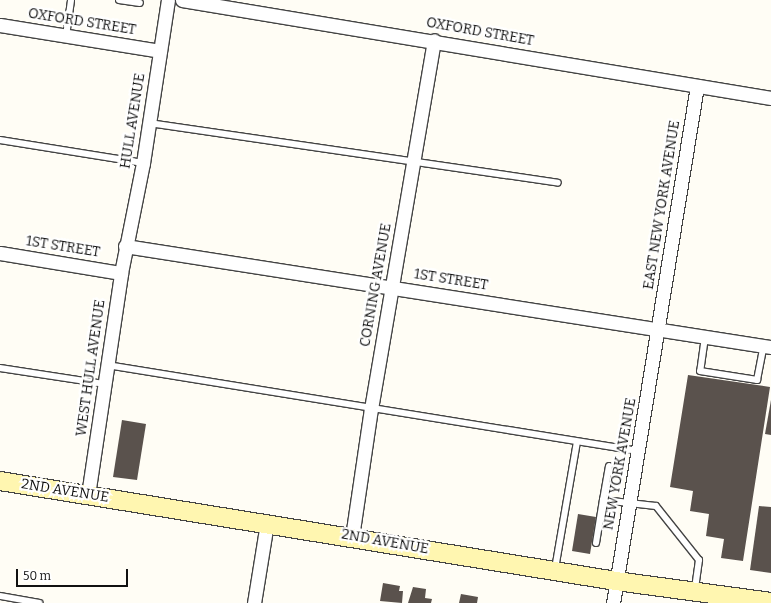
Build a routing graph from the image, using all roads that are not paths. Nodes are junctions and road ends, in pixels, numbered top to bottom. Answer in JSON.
{"nodes":[{"id":1,"x":71,"y":0,"type":"edge"},
{"id":2,"x":119,"y":0,"type":"edge"},
{"id":3,"x":168,"y":0,"type":"edge"},
{"id":4,"x":182,"y":0,"type":"edge"},
{"id":5,"x":140,"y":3,"type":"dead end"},
{"id":6,"x":0,"y":25,"type":"edge"},
{"id":7,"x":66,"y":36,"type":"junction"},
{"id":8,"x":434,"y":40,"type":"junction"},
{"id":9,"x":160,"y":51,"type":"junction"},
{"id":10,"x":697,"y":86,"type":"junction"},
{"id":11,"x":771,"y":98,"type":"edge"},
{"id":12,"x":149,"y":123,"type":"junction"},
{"id":13,"x":0,"y":140,"type":"edge"},
{"id":14,"x":143,"y":163,"type":"junction"},
{"id":15,"x":413,"y":164,"type":"junction"},
{"id":16,"x":558,"y":183,"type":"dead end"},
{"id":17,"x":125,"y":246,"type":"junction"},
{"id":18,"x":0,"y":253,"type":"edge"},
{"id":19,"x":121,"y":273,"type":"junction"},
{"id":20,"x":392,"y":287,"type":"junction"},
{"id":21,"x":659,"y":329,"type":"junction"},
{"id":22,"x":705,"y":337,"type":"junction"},
{"id":23,"x":767,"y":346,"type":"edge"},
{"id":24,"x":107,"y":365,"type":"junction"},
{"id":25,"x":0,"y":368,"type":"edge"},
{"id":26,"x":104,"y":384,"type":"junction"},
{"id":27,"x":371,"y":409,"type":"junction"},
{"id":28,"x":577,"y":442,"type":"junction"},
{"id":29,"x":639,"y":452,"type":"junction"},
{"id":30,"x":609,"y":466,"type":"dead end"},
{"id":31,"x":0,"y":481,"type":"edge"},
{"id":32,"x":88,"y":495,"type":"junction"},
{"id":33,"x":603,"y":500,"type":"junction"},
{"id":34,"x":630,"y":503,"type":"junction"},
{"id":35,"x":267,"y":523,"type":"junction"},
{"id":36,"x":352,"y":537,"type":"junction"},
{"id":37,"x":596,"y":543,"type":"dead end"},
{"id":38,"x":555,"y":569,"type":"junction"},
{"id":39,"x":616,"y":580,"type":"junction"},
{"id":40,"x":695,"y":592,"type":"junction"},
{"id":41,"x":0,"y":596,"type":"edge"},
{"id":42,"x":771,"y":602,"type":"edge"},
{"id":43,"x":39,"y":603,"type":"edge"},
{"id":44,"x":254,"y":603,"type":"edge"},
{"id":45,"x":612,"y":603,"type":"edge"}],
"edges":[{"from":1,"to":7,"type":"lane"},
{"from":2,"to":5,"type":"lane"},
{"from":3,"to":9,"type":"street","name":"HULL AVENUE"},
{"from":4,"to":8,"type":"street","name":"OXFORD STREET"},
{"from":6,"to":7,"type":"street","name":"OXFORD STREET"},
{"from":7,"to":9,"type":"street","name":"OXFORD STREET"},
{"from":8,"to":10,"type":"street","name":"OXFORD STREET"},
{"from":8,"to":15,"type":"street","name":"CORNING AVENUE"},
{"from":9,"to":12,"type":"street","name":"HULL AVENUE"},
{"from":10,"to":11,"type":"street","name":"OXFORD STREET"},
{"from":10,"to":21,"type":"street","name":"EAST NEW YORK AVENUE"},
{"from":12,"to":14,"type":"street","name":"HULL AVENUE"},
{"from":12,"to":15,"type":"lane"},
{"from":13,"to":14,"type":"lane"},
{"from":14,"to":17,"type":"street","name":"HULL AVENUE"},
{"from":15,"to":16,"type":"lane"},
{"from":15,"to":20,"type":"street","name":"CORNING AVENUE"},
{"from":17,"to":19,"type":"street","name":"WEST HULL AVENUE"},
{"from":17,"to":20,"type":"street","name":"1ST STREET"},
{"from":18,"to":19,"type":"street","name":"1ST STREET"},
{"from":19,"to":24,"type":"street","name":"WEST HULL AVENUE"},
{"from":20,"to":21,"type":"street","name":"1ST STREET"},
{"from":20,"to":27,"type":"street","name":"CORNING AVENUE"},
{"from":21,"to":22,"type":"street","name":"1ST STREET"},
{"from":21,"to":29,"type":"street","name":"NEW YORK AVENUE"},
{"from":22,"to":23,"type":"street","name":"1ST STREET"},
{"from":22,"to":23,"type":"lane"},
{"from":24,"to":26,"type":"street","name":"WEST HULL AVENUE"},
{"from":24,"to":27,"type":"lane"},
{"from":25,"to":26,"type":"lane"},
{"from":26,"to":32,"type":"street","name":"WEST HULL AVENUE"},
{"from":27,"to":28,"type":"lane"},
{"from":27,"to":36,"type":"street","name":"CORNING AVENUE"},
{"from":28,"to":29,"type":"lane"},
{"from":28,"to":38,"type":"lane"},
{"from":29,"to":34,"type":"street","name":"NEW YORK AVENUE"},
{"from":30,"to":33,"type":"lane"},
{"from":31,"to":32,"type":"main road","name":"2ND AVENUE"},
{"from":32,"to":35,"type":"main road","name":"2ND AVENUE"},
{"from":33,"to":34,"type":"lane"},
{"from":33,"to":37,"type":"lane"},
{"from":34,"to":39,"type":"street","name":"NEW YORK AVENUE"},
{"from":34,"to":40,"type":"lane"},
{"from":35,"to":36,"type":"main road","name":"2ND AVENUE"},
{"from":35,"to":44,"type":"street"},
{"from":36,"to":38,"type":"main road","name":"2ND AVENUE"},
{"from":38,"to":39,"type":"main road","name":"2ND AVENUE"},
{"from":39,"to":40,"type":"main road","name":"2ND AVENUE"},
{"from":39,"to":45,"type":"street","name":"NEW YORK AVENUE"},
{"from":40,"to":42,"type":"main road","name":"2ND AVENUE"},
{"from":41,"to":43,"type":"lane"}]}
